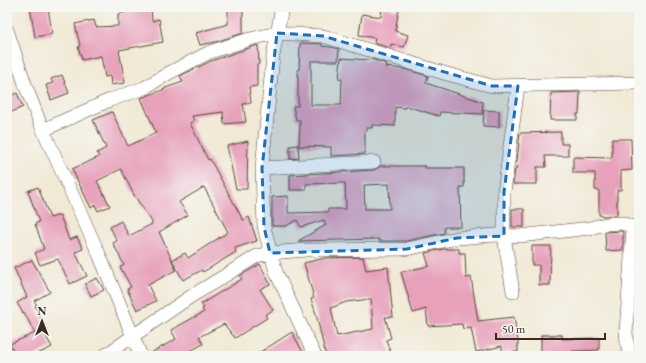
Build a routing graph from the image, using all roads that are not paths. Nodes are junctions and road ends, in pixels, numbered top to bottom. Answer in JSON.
{"nodes":[{"id":1,"x":282,"y":7,"type":"edge"},
{"id":2,"x":7,"y":30,"type":"edge"},
{"id":3,"x":277,"y":33,"type":"junction"},
{"id":4,"x":639,"y":83,"type":"edge"},
{"id":5,"x":518,"y":86,"type":"junction"},
{"id":6,"x":43,"y":130,"type":"junction"},
{"id":7,"x":374,"y":162,"type":"dead end"},
{"id":8,"x":262,"y":168,"type":"junction"},
{"id":9,"x":504,"y":236,"type":"junction"},
{"id":10,"x":270,"y":253,"type":"junction"},
{"id":11,"x":513,"y":292,"type":"dead end"},
{"id":12,"x":133,"y":337,"type":"junction"},
{"id":13,"x":104,"y":356,"type":"edge"},
{"id":14,"x":141,"y":356,"type":"edge"},
{"id":15,"x":315,"y":356,"type":"edge"},
{"id":16,"x":629,"y":356,"type":"edge"}],
"edges":[{"from":1,"to":3,"type":"street"},
{"from":2,"to":6,"type":"street"},
{"from":3,"to":5,"type":"street"},
{"from":3,"to":6,"type":"street"},
{"from":3,"to":8,"type":"street"},
{"from":4,"to":5,"type":"street"},
{"from":5,"to":9,"type":"street"},
{"from":6,"to":12,"type":"street"},
{"from":7,"to":8,"type":"street"},
{"from":8,"to":10,"type":"street"},
{"from":9,"to":10,"type":"street"},
{"from":9,"to":11,"type":"street"},
{"from":9,"to":16,"type":"street"},
{"from":10,"to":12,"type":"street"},
{"from":10,"to":15,"type":"street"},
{"from":12,"to":13,"type":"street"},
{"from":12,"to":14,"type":"street"}]}
